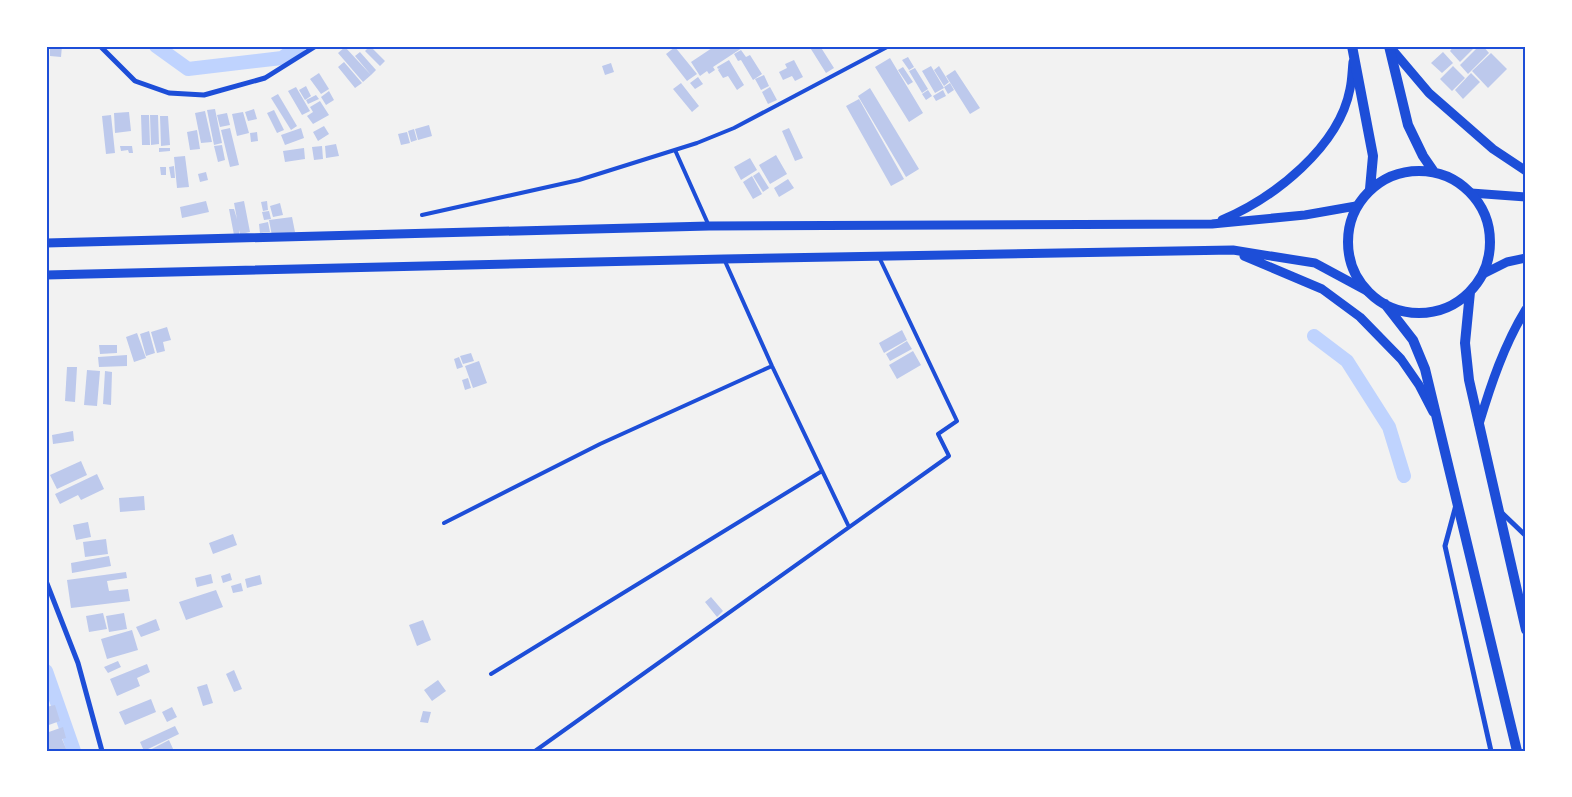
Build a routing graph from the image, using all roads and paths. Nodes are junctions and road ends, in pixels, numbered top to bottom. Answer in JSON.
{"nodes":[{"id":1,"x":100,"y":46,"type":"edge"},
{"id":2,"x":316,"y":46,"type":"edge"},
{"id":3,"x":889,"y":46,"type":"edge"},
{"id":4,"x":1389,"y":46,"type":"edge"},
{"id":5,"x":1353,"y":50,"type":"edge"},
{"id":6,"x":675,"y":150,"type":"junction"},
{"id":7,"x":1526,"y":171,"type":"edge"},
{"id":8,"x":1434,"y":172,"type":"junction"},
{"id":9,"x":1370,"y":189,"type":"junction"},
{"id":10,"x":1471,"y":193,"type":"junction"},
{"id":11,"x":1526,"y":197,"type":"edge"},
{"id":12,"x":1356,"y":206,"type":"junction"},
{"id":13,"x":422,"y":215,"type":"dead end"},
{"id":14,"x":1212,"y":224,"type":"junction"},
{"id":15,"x":709,"y":226,"type":"junction"},
{"id":16,"x":46,"y":242,"type":"edge"},
{"id":17,"x":1233,"y":250,"type":"junction"},
{"id":18,"x":879,"y":258,"type":"junction"},
{"id":19,"x":1526,"y":258,"type":"edge"},
{"id":20,"x":724,"y":259,"type":"junction"},
{"id":21,"x":1483,"y":274,"type":"junction"},
{"id":22,"x":46,"y":275,"type":"edge"},
{"id":23,"x":1367,"y":290,"type":"junction"},
{"id":24,"x":1470,"y":292,"type":"junction"},
{"id":25,"x":1385,"y":304,"type":"junction"},
{"id":26,"x":1526,"y":309,"type":"edge"},
{"id":27,"x":772,"y":366,"type":"junction"},
{"id":28,"x":1438,"y":422,"type":"junction"},
{"id":29,"x":1479,"y":424,"type":"junction"},
{"id":30,"x":822,"y":472,"type":"junction"},
{"id":31,"x":1457,"y":502,"type":"junction"},
{"id":32,"x":1499,"y":509,"type":"junction"},
{"id":33,"x":444,"y":524,"type":"dead end"},
{"id":34,"x":849,"y":527,"type":"junction"},
{"id":35,"x":1526,"y":536,"type":"edge"},
{"id":36,"x":46,"y":581,"type":"edge"},
{"id":37,"x":1526,"y":630,"type":"edge"},
{"id":38,"x":491,"y":674,"type":"dead end"},
{"id":39,"x":102,"y":751,"type":"edge"},
{"id":40,"x":534,"y":751,"type":"edge"},
{"id":41,"x":1490,"y":751,"type":"edge"},
{"id":42,"x":1517,"y":751,"type":"edge"}],
"edges":[{"from":1,"to":2,"type":"street"},
{"from":3,"to":6,"type":"lane"},
{"from":4,"to":7,"type":"street"},
{"from":4,"to":8,"type":"main road"},
{"from":5,"to":9,"type":"main road"},
{"from":5,"to":14,"type":"street"},
{"from":6,"to":13,"type":"lane"},
{"from":6,"to":15,"type":"lane"},
{"from":8,"to":9,"type":"main road"},
{"from":8,"to":10,"type":"main road"},
{"from":9,"to":12,"type":"main road"},
{"from":10,"to":11,"type":"street"},
{"from":10,"to":21,"type":"main road"},
{"from":12,"to":14,"type":"street"},
{"from":12,"to":23,"type":"main road"},
{"from":14,"to":15,"type":"street"},
{"from":15,"to":16,"type":"street"},
{"from":17,"to":18,"type":"street"},
{"from":17,"to":23,"type":"street"},
{"from":17,"to":28,"type":"street"},
{"from":18,"to":20,"type":"street"},
{"from":18,"to":34,"type":"lane"},
{"from":19,"to":21,"type":"street"},
{"from":20,"to":22,"type":"street"},
{"from":20,"to":27,"type":"lane"},
{"from":21,"to":24,"type":"main road"},
{"from":23,"to":25,"type":"main road"},
{"from":24,"to":25,"type":"main road"},
{"from":24,"to":29,"type":"main road"},
{"from":25,"to":28,"type":"main road"},
{"from":26,"to":29,"type":"street"},
{"from":27,"to":30,"type":"lane"},
{"from":27,"to":33,"type":"lane"},
{"from":28,"to":31,"type":"main road"},
{"from":29,"to":32,"type":"main road"},
{"from":30,"to":34,"type":"lane"},
{"from":30,"to":38,"type":"lane"},
{"from":31,"to":41,"type":"street"},
{"from":31,"to":42,"type":"main road"},
{"from":32,"to":35,"type":"street"},
{"from":32,"to":37,"type":"main road"},
{"from":34,"to":40,"type":"lane"},
{"from":36,"to":39,"type":"street"}]}
